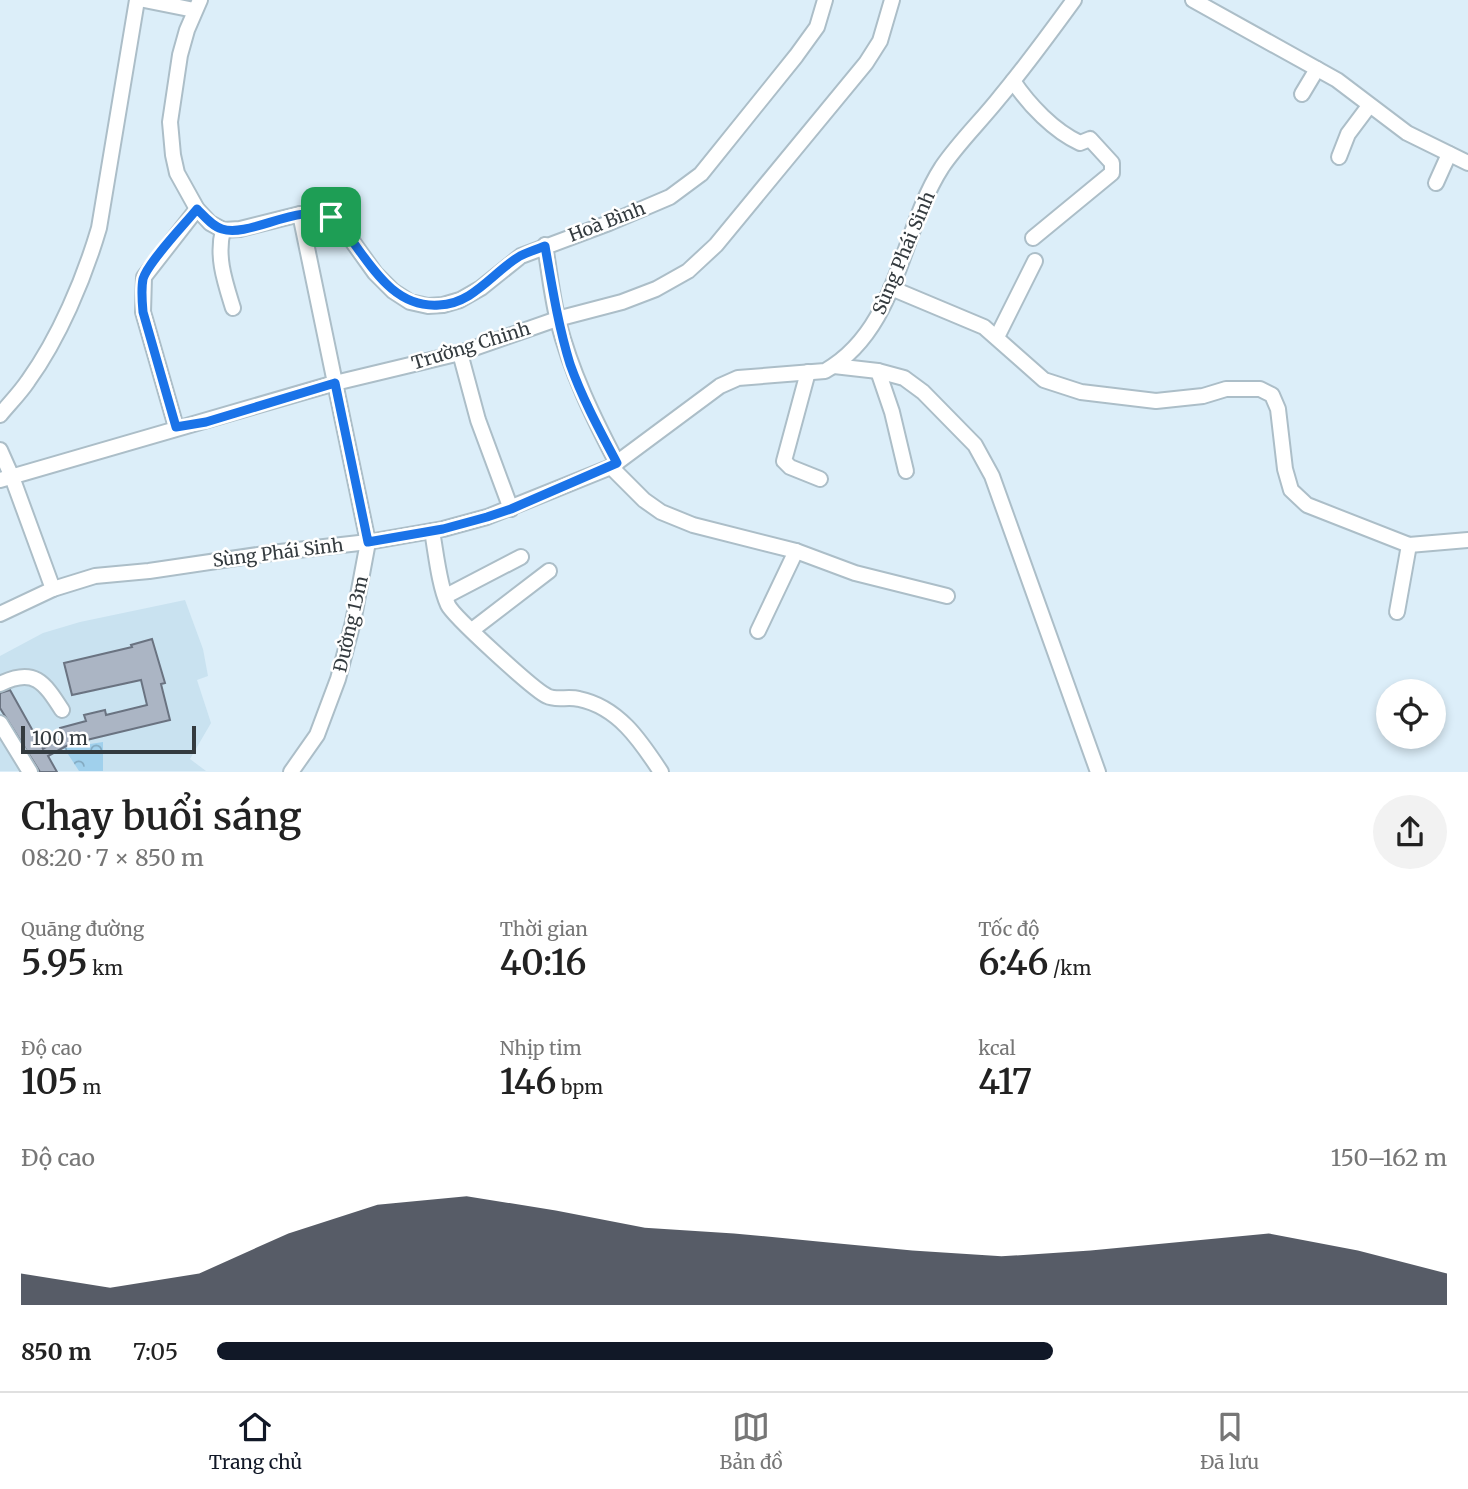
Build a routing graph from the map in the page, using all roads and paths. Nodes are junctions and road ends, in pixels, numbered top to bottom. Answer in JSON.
{"nodes":[{"id":1,"x":137,"y":0,"type":"edge"},
{"id":2,"x":144,"y":0,"type":"edge"},
{"id":3,"x":825,"y":0,"type":"edge"},
{"id":4,"x":892,"y":0,"type":"edge"},
{"id":5,"x":1074,"y":0,"type":"edge"},
{"id":6,"x":1193,"y":0,"type":"edge"},
{"id":7,"x":197,"y":5,"type":"edge"},
{"id":8,"x":1317,"y":69,"type":"junction"},
{"id":9,"x":1013,"y":81,"type":"junction"},
{"id":10,"x":1301,"y":94,"type":"dead end"},
{"id":11,"x":1369,"y":106,"type":"junction"},
{"id":12,"x":1448,"y":154,"type":"junction"},
{"id":13,"x":1339,"y":157,"type":"dead end"},
{"id":14,"x":1468,"y":163,"type":"edge"},
{"id":15,"x":1436,"y":183,"type":"dead end"},
{"id":16,"x":197,"y":209,"type":"junction"},
{"id":17,"x":300,"y":215,"type":"junction"},
{"id":18,"x":223,"y":230,"type":"junction"},
{"id":19,"x":1033,"y":238,"type":"dead end"},
{"id":20,"x":545,"y":246,"type":"junction"},
{"id":21,"x":1035,"y":261,"type":"dead end"},
{"id":22,"x":891,"y":288,"type":"junction"},
{"id":23,"x":233,"y":308,"type":"dead end"},
{"id":24,"x":557,"y":319,"type":"junction"},
{"id":25,"x":997,"y":337,"type":"junction"},
{"id":26,"x":460,"y":353,"type":"junction"},
{"id":27,"x":834,"y":366,"type":"junction"},
{"id":28,"x":878,"y":371,"type":"junction"},
{"id":29,"x":808,"y":372,"type":"junction"},
{"id":30,"x":335,"y":383,"type":"junction"},
{"id":31,"x":0,"y":415,"type":"edge"},
{"id":32,"x":176,"y":427,"type":"junction"},
{"id":33,"x":0,"y":450,"type":"edge"},
{"id":34,"x":614,"y":465,"type":"junction"},
{"id":35,"x":906,"y":471,"type":"dead end"},
{"id":36,"x":6,"y":478,"type":"edge"},
{"id":37,"x":820,"y":479,"type":"dead end"},
{"id":38,"x":511,"y":509,"type":"junction"},
{"id":39,"x":432,"y":531,"type":"junction"},
{"id":40,"x":1468,"y":540,"type":"edge"},
{"id":41,"x":368,"y":542,"type":"junction"},
{"id":42,"x":1409,"y":545,"type":"junction"},
{"id":43,"x":796,"y":551,"type":"junction"},
{"id":44,"x":521,"y":557,"type":"dead end"},
{"id":45,"x":549,"y":571,"type":"dead end"},
{"id":46,"x":52,"y":589,"type":"junction"},
{"id":47,"x":446,"y":596,"type":"junction"},
{"id":48,"x":947,"y":597,"type":"dead end"},
{"id":49,"x":1397,"y":612,"type":"dead end"},
{"id":50,"x":0,"y":614,"type":"edge"},
{"id":51,"x":472,"y":630,"type":"junction"},
{"id":52,"x":758,"y":631,"type":"dead end"},
{"id":53,"x":0,"y":684,"type":"edge"},
{"id":54,"x":62,"y":710,"type":"dead end"},
{"id":55,"x":0,"y":723,"type":"edge"},
{"id":56,"x":30,"y":772,"type":"edge"},
{"id":57,"x":291,"y":772,"type":"edge"},
{"id":58,"x":661,"y":772,"type":"edge"},
{"id":59,"x":1098,"y":772,"type":"edge"}],
"edges":[{"from":1,"to":31,"type":"street"},
{"from":2,"to":7,"type":"street"},
{"from":3,"to":20,"type":"street","name":"Hoà Bình"},
{"from":4,"to":24,"type":"street","name":"Trường Chinh"},
{"from":5,"to":9,"type":"street","name":"Sùng Phái Sinh"},
{"from":6,"to":8,"type":"street"},
{"from":7,"to":16,"type":"street"},
{"from":8,"to":10,"type":"street"},
{"from":8,"to":11,"type":"street"},
{"from":9,"to":19,"type":"street"},
{"from":9,"to":22,"type":"street","name":"Sùng Phái Sinh"},
{"from":11,"to":12,"type":"street"},
{"from":11,"to":13,"type":"street"},
{"from":12,"to":14,"type":"street"},
{"from":12,"to":15,"type":"street"},
{"from":16,"to":18,"type":"street"},
{"from":16,"to":32,"type":"street"},
{"from":17,"to":18,"type":"street","name":"Hoà Bình"},
{"from":17,"to":20,"type":"street","name":"Hoà Bình"},
{"from":17,"to":30,"type":"street","name":"Đường 13m"},
{"from":18,"to":23,"type":"street"},
{"from":20,"to":24,"type":"street"},
{"from":21,"to":25,"type":"street"},
{"from":22,"to":25,"type":"street"},
{"from":22,"to":27,"type":"street","name":"Sùng Phái Sinh"},
{"from":24,"to":26,"type":"street","name":"Trường Chinh"},
{"from":24,"to":34,"type":"street"},
{"from":25,"to":42,"type":"street"},
{"from":26,"to":30,"type":"street","name":"Trường Chinh"},
{"from":26,"to":38,"type":"street"},
{"from":27,"to":28,"type":"street"},
{"from":27,"to":29,"type":"street","name":"Sùng Phái Sinh"},
{"from":28,"to":35,"type":"street"},
{"from":28,"to":59,"type":"street"},
{"from":29,"to":34,"type":"street","name":"Sùng Phái Sinh"},
{"from":29,"to":37,"type":"street"},
{"from":30,"to":32,"type":"street","name":"Trường Chinh"},
{"from":30,"to":41,"type":"street","name":"Đường 13m"},
{"from":32,"to":36,"type":"street","name":"Trường Chinh"},
{"from":33,"to":36,"type":"street"},
{"from":34,"to":38,"type":"street","name":"Sùng Phái Sinh"},
{"from":34,"to":43,"type":"street"},
{"from":36,"to":46,"type":"street"},
{"from":38,"to":39,"type":"street","name":"Sùng Phái Sinh"},
{"from":39,"to":41,"type":"street","name":"Sùng Phái Sinh"},
{"from":39,"to":47,"type":"street"},
{"from":40,"to":42,"type":"street"},
{"from":41,"to":46,"type":"street","name":"Sùng Phái Sinh"},
{"from":41,"to":57,"type":"street","name":"Đường 13m"},
{"from":42,"to":49,"type":"street"},
{"from":43,"to":48,"type":"street"},
{"from":43,"to":52,"type":"street"},
{"from":44,"to":47,"type":"street"},
{"from":45,"to":51,"type":"street"},
{"from":46,"to":50,"type":"street","name":"Sùng Phái Sinh"},
{"from":47,"to":51,"type":"street"},
{"from":51,"to":58,"type":"street"},
{"from":53,"to":54,"type":"street"},
{"from":55,"to":56,"type":"street"}]}
